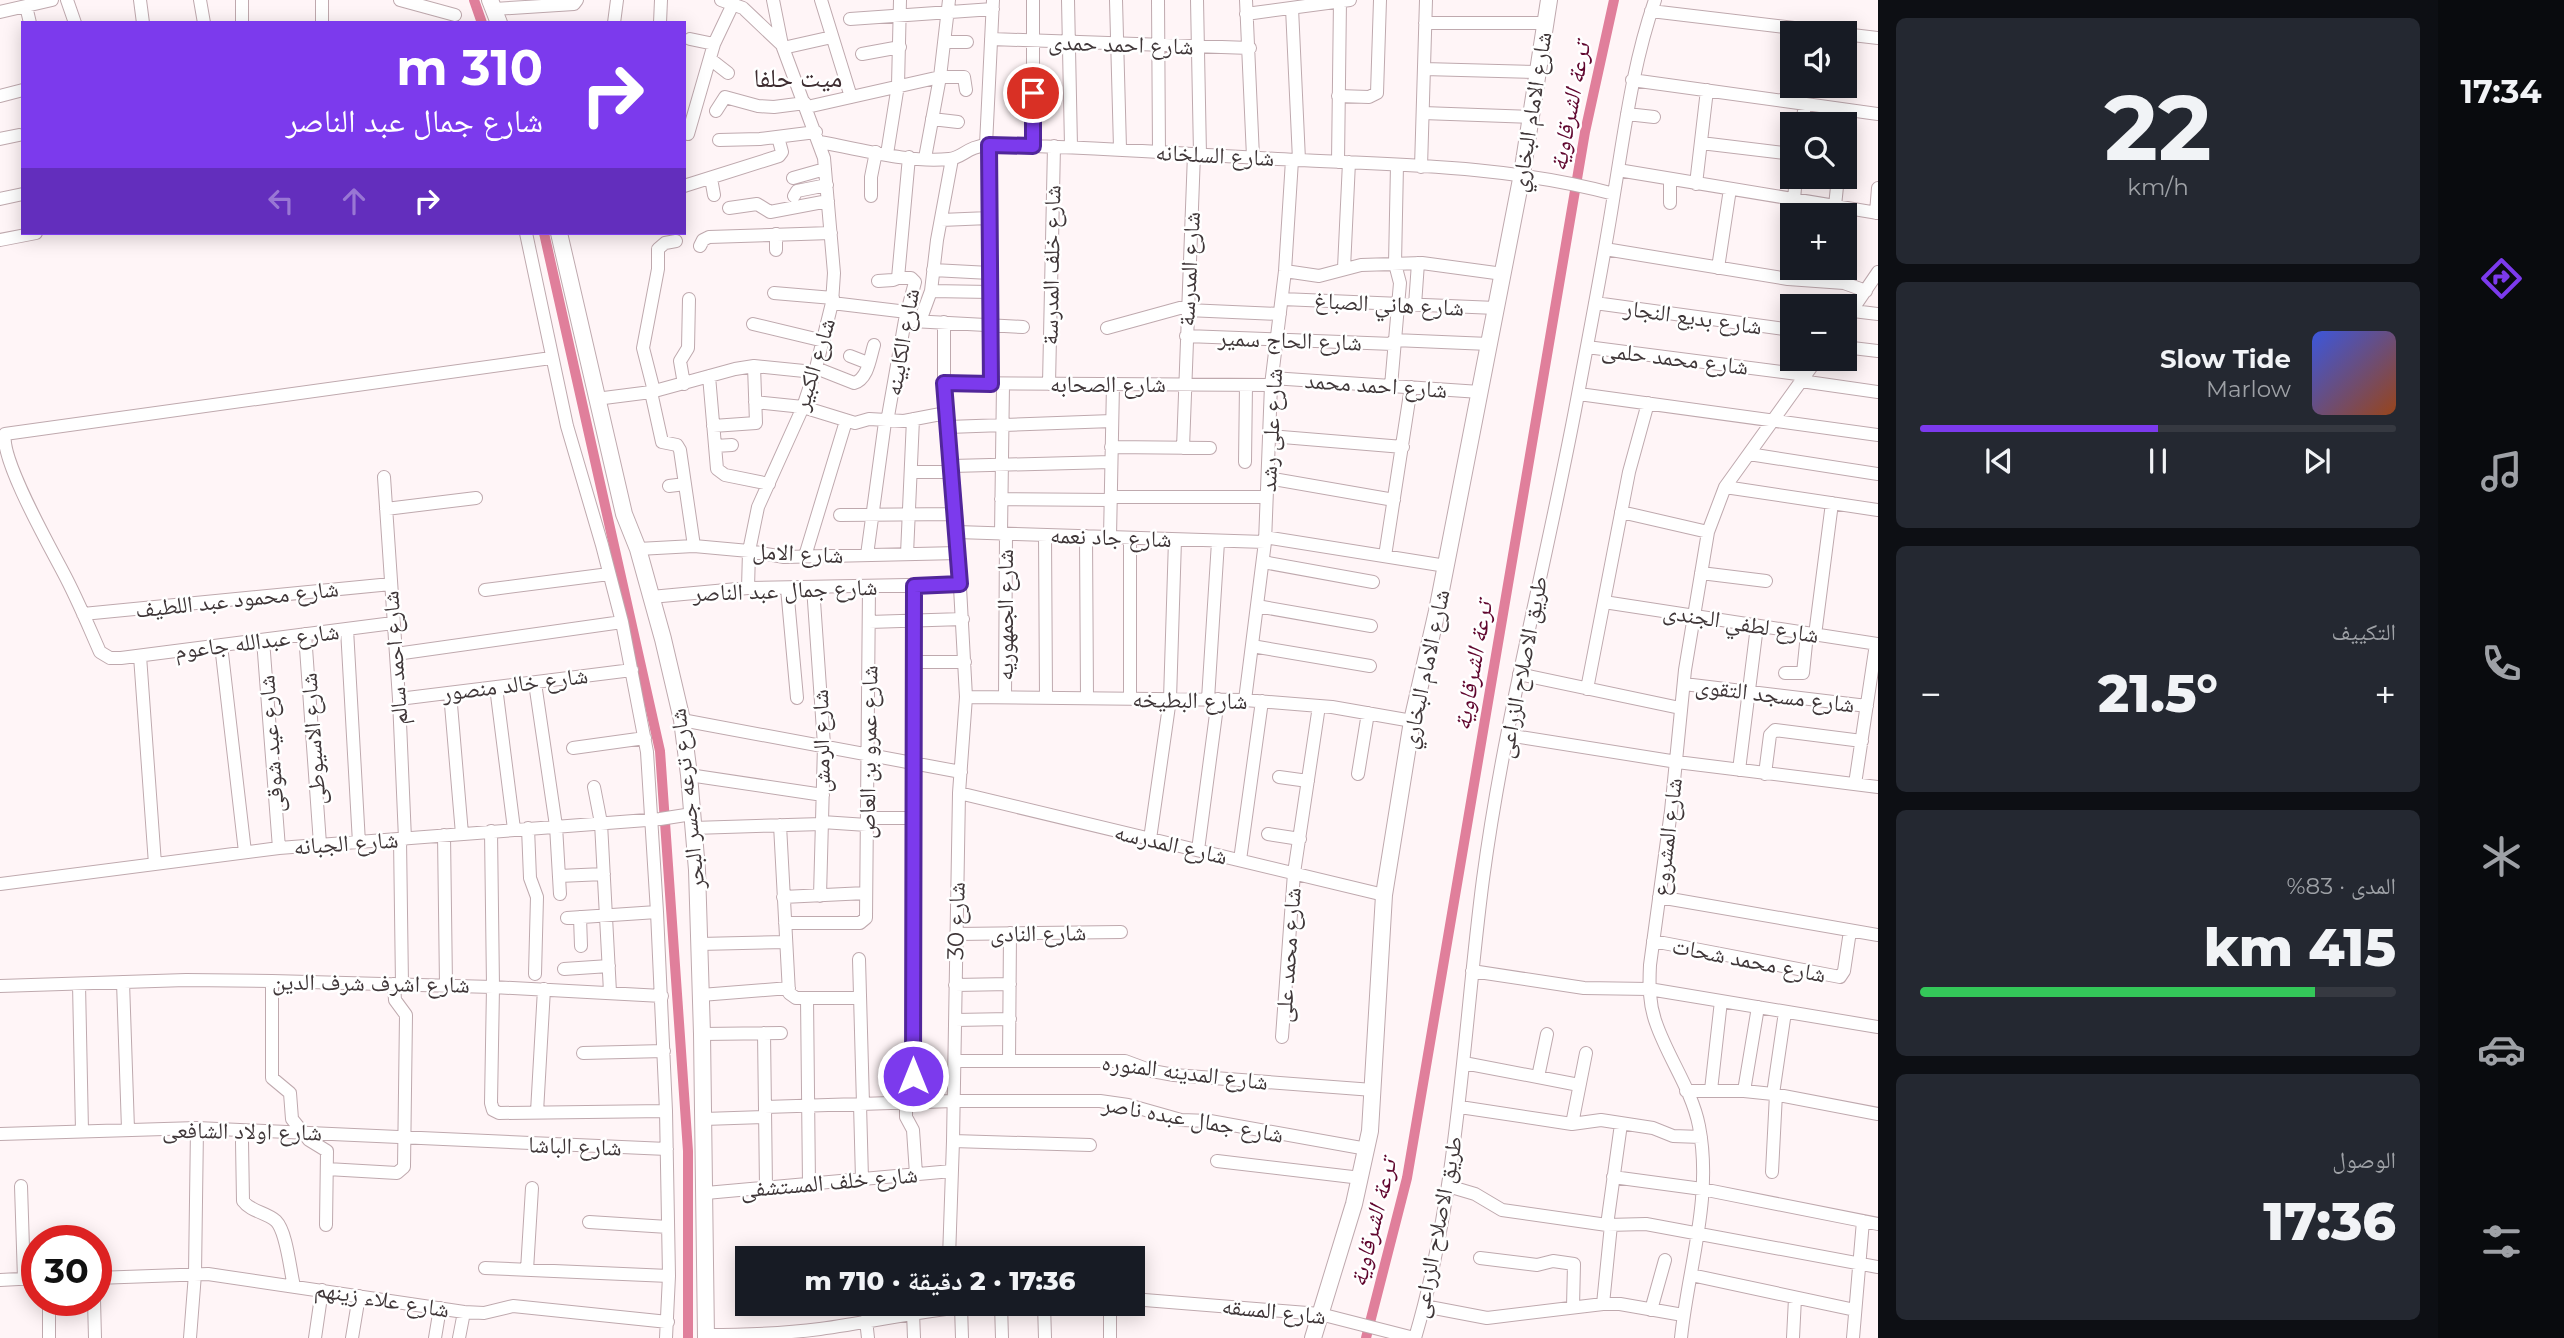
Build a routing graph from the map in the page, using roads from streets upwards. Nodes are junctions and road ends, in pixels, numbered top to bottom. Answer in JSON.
{"nodes":[{"id":1,"x":67,"y":0,"type":"edge"},
{"id":2,"x":140,"y":0,"type":"edge"},
{"id":3,"x":200,"y":0,"type":"edge"},
{"id":4,"x":243,"y":0,"type":"edge"},
{"id":5,"x":322,"y":0,"type":"edge"},
{"id":6,"x":400,"y":0,"type":"edge"},
{"id":7,"x":450,"y":0,"type":"edge"},
{"id":8,"x":577,"y":0,"type":"edge"},
{"id":9,"x":617,"y":0,"type":"edge"},
{"id":10,"x":661,"y":0,"type":"edge"},
{"id":11,"x":773,"y":0,"type":"edge"},
{"id":12,"x":821,"y":0,"type":"edge"},
{"id":13,"x":900,"y":0,"type":"edge"},
{"id":14,"x":1033,"y":0,"type":"edge"},
{"id":15,"x":1068,"y":0,"type":"edge"},
{"id":16,"x":1116,"y":0,"type":"edge"},
{"id":17,"x":1158,"y":0,"type":"edge"},
{"id":18,"x":1197,"y":0,"type":"edge"},
{"id":19,"x":1246,"y":0,"type":"edge"},
{"id":20,"x":1380,"y":0,"type":"edge"},
{"id":21,"x":1426,"y":0,"type":"edge"},
{"id":22,"x":1549,"y":0,"type":"edge"},
{"id":23,"x":44,"y":1,"type":"edge"},
{"id":24,"x":1343,"y":1,"type":"edge"},
{"id":25,"x":727,"y":2,"type":"edge"},
{"id":26,"x":993,"y":5,"type":"edge"},
{"id":27,"x":1295,"y":5,"type":"edge"},
{"id":28,"x":1653,"y":5,"type":"edge"},
{"id":29,"x":26,"y":6,"type":"junction"},
{"id":30,"x":948,"y":6,"type":"edge"},
{"id":31,"x":494,"y":11,"type":"edge"},
{"id":32,"x":0,"y":12,"type":"edge"},
{"id":33,"x":900,"y":14,"type":"junction"},
{"id":34,"x":1246,"y":14,"type":"junction"},
{"id":35,"x":457,"y":19,"type":"edge"},
{"id":36,"x":850,"y":19,"type":"dead end"},
{"id":37,"x":30,"y":21,"type":"edge"},
{"id":38,"x":74,"y":21,"type":"edge"},
{"id":39,"x":143,"y":21,"type":"edge"},
{"id":40,"x":204,"y":21,"type":"edge"},
{"id":41,"x":242,"y":21,"type":"edge"},
{"id":42,"x":322,"y":21,"type":"edge"},
{"id":43,"x":614,"y":21,"type":"edge"},
{"id":44,"x":660,"y":21,"type":"edge"},
{"id":45,"x":1425,"y":23,"type":"junction"},
{"id":46,"x":1545,"y":23,"type":"junction"},
{"id":47,"x":1780,"y":24,"type":"edge"},
{"id":48,"x":1857,"y":36,"type":"edge"},
{"id":49,"x":832,"y":37,"type":"junction"},
{"id":50,"x":1878,"y":38,"type":"edge"},
{"id":51,"x":690,"y":39,"type":"dead end"},
{"id":52,"x":991,"y":39,"type":"junction"},
{"id":53,"x":1033,"y":40,"type":"junction"},
{"id":54,"x":944,"y":42,"type":"junction"},
{"id":55,"x":967,"y":42,"type":"dead end"},
{"id":56,"x":1069,"y":42,"type":"junction"},
{"id":57,"x":1117,"y":43,"type":"junction"},
{"id":58,"x":714,"y":44,"type":"junction"},
{"id":59,"x":1157,"y":45,"type":"junction"},
{"id":60,"x":783,"y":47,"type":"junction"},
{"id":61,"x":900,"y":47,"type":"junction"},
{"id":62,"x":1198,"y":47,"type":"junction"},
{"id":63,"x":1250,"y":48,"type":"junction"},
{"id":64,"x":862,"y":54,"type":"dead end"},
{"id":65,"x":710,"y":59,"type":"junction"},
{"id":66,"x":1424,"y":69,"type":"junction"},
{"id":67,"x":1538,"y":72,"type":"junction"},
{"id":68,"x":728,"y":73,"type":"dead end"},
{"id":69,"x":940,"y":77,"type":"junction"},
{"id":70,"x":1632,"y":80,"type":"junction"},
{"id":71,"x":898,"y":85,"type":"junction"},
{"id":72,"x":966,"y":90,"type":"dead end"},
{"id":73,"x":1707,"y":90,"type":"junction"},
{"id":74,"x":21,"y":91,"type":"edge"},
{"id":75,"x":0,"y":96,"type":"edge"},
{"id":76,"x":1338,"y":96,"type":"junction"},
{"id":77,"x":851,"y":97,"type":"junction"},
{"id":78,"x":1805,"y":104,"type":"junction"},
{"id":79,"x":806,"y":105,"type":"junction"},
{"id":80,"x":716,"y":111,"type":"dead end"},
{"id":81,"x":1804,"y":112,"type":"edge"},
{"id":82,"x":1423,"y":113,"type":"junction"},
{"id":83,"x":1627,"y":114,"type":"junction"},
{"id":84,"x":1878,"y":114,"type":"edge"},
{"id":85,"x":1531,"y":117,"type":"junction"},
{"id":86,"x":1654,"y":117,"type":"dead end"},
{"id":87,"x":932,"y":119,"type":"junction"},
{"id":88,"x":958,"y":122,"type":"dead end"},
{"id":89,"x":688,"y":134,"type":"dead end"},
{"id":90,"x":19,"y":135,"type":"dead end"},
{"id":91,"x":778,"y":137,"type":"junction"},
{"id":92,"x":818,"y":137,"type":"junction"},
{"id":93,"x":0,"y":139,"type":"edge"},
{"id":94,"x":719,"y":140,"type":"dead end"},
{"id":95,"x":1701,"y":144,"type":"junction"},
{"id":96,"x":988,"y":145,"type":"junction"},
{"id":97,"x":1033,"y":146,"type":"junction"},
{"id":98,"x":1054,"y":146,"type":"junction"},
{"id":99,"x":1071,"y":146,"type":"junction"},
{"id":100,"x":1120,"y":148,"type":"junction"},
{"id":101,"x":1159,"y":152,"type":"junction"},
{"id":102,"x":881,"y":153,"type":"junction"},
{"id":103,"x":1780,"y":153,"type":"edge"},
{"id":104,"x":1197,"y":154,"type":"junction"},
{"id":105,"x":909,"y":157,"type":"junction"},
{"id":106,"x":1253,"y":157,"type":"junction"},
{"id":107,"x":925,"y":158,"type":"junction"},
{"id":108,"x":952,"y":159,"type":"junction"},
{"id":109,"x":1295,"y":160,"type":"junction"},
{"id":110,"x":1343,"y":162,"type":"junction"},
{"id":111,"x":1397,"y":165,"type":"junction"},
{"id":112,"x":1421,"y":167,"type":"junction"},
{"id":113,"x":825,"y":169,"type":"junction"},
{"id":114,"x":1618,"y":170,"type":"junction"},
{"id":115,"x":1522,"y":174,"type":"junction"},
{"id":116,"x":711,"y":178,"type":"junction"},
{"id":117,"x":793,"y":178,"type":"dead end"},
{"id":118,"x":1670,"y":179,"type":"junction"},
{"id":119,"x":1696,"y":184,"type":"junction"},
{"id":120,"x":686,"y":185,"type":"edge"},
{"id":121,"x":827,"y":186,"type":"junction"},
{"id":122,"x":1878,"y":188,"type":"edge"},
{"id":123,"x":1730,"y":189,"type":"junction"},
{"id":124,"x":1795,"y":189,"type":"edge"},
{"id":125,"x":21,"y":194,"type":"edge"},
{"id":126,"x":1614,"y":194,"type":"junction"},
{"id":127,"x":714,"y":195,"type":"dead end"},
{"id":128,"x":793,"y":196,"type":"dead end"},
{"id":129,"x":871,"y":196,"type":"dead end"},
{"id":130,"x":0,"y":199,"type":"edge"},
{"id":131,"x":1794,"y":199,"type":"junction"},
{"id":132,"x":828,"y":201,"type":"junction"},
{"id":133,"x":1670,"y":203,"type":"dead end"},
{"id":134,"x":1817,"y":203,"type":"edge"},
{"id":135,"x":729,"y":208,"type":"dead end"},
{"id":136,"x":1857,"y":210,"type":"edge"},
{"id":137,"x":1877,"y":213,"type":"edge"},
{"id":138,"x":989,"y":218,"type":"junction"},
{"id":139,"x":940,"y":220,"type":"junction"},
{"id":140,"x":831,"y":233,"type":"junction"},
{"id":141,"x":776,"y":234,"type":"junction"},
{"id":142,"x":26,"y":235,"type":"edge"},
{"id":143,"x":526,"y":235,"type":"edge"},
{"id":144,"x":559,"y":235,"type":"edge"},
{"id":145,"x":0,"y":240,"type":"edge"},
{"id":146,"x":676,"y":242,"type":"dead end"},
{"id":147,"x":700,"y":246,"type":"dead end"},
{"id":148,"x":1605,"y":249,"type":"junction"},
{"id":149,"x":776,"y":250,"type":"dead end"},
{"id":150,"x":1418,"y":263,"type":"junction"},
{"id":151,"x":1395,"y":264,"type":"junction"},
{"id":152,"x":1344,"y":268,"type":"junction"},
{"id":153,"x":1718,"y":268,"type":"junction"},
{"id":154,"x":933,"y":270,"type":"junction"},
{"id":155,"x":1285,"y":271,"type":"junction"},
{"id":156,"x":1878,"y":272,"type":"edge"},
{"id":157,"x":990,"y":273,"type":"junction"},
{"id":158,"x":1503,"y":274,"type":"junction"},
{"id":159,"x":898,"y":278,"type":"junction"},
{"id":160,"x":878,"y":281,"type":"dead end"},
{"id":161,"x":931,"y":291,"type":"junction"},
{"id":162,"x":1866,"y":291,"type":"junction"},
{"id":163,"x":990,"y":292,"type":"junction"},
{"id":164,"x":774,"y":293,"type":"dead end"},
{"id":165,"x":688,"y":299,"type":"dead end"},
{"id":166,"x":1282,"y":299,"type":"junction"},
{"id":167,"x":832,"y":301,"type":"junction"},
{"id":168,"x":1595,"y":303,"type":"junction"},
{"id":169,"x":1398,"y":304,"type":"junction"},
{"id":170,"x":1857,"y":304,"type":"edge"},
{"id":171,"x":1415,"y":305,"type":"junction"},
{"id":172,"x":1187,"y":308,"type":"junction"},
{"id":173,"x":1496,"y":308,"type":"junction"},
{"id":174,"x":1280,"y":314,"type":"junction"},
{"id":175,"x":1878,"y":314,"type":"edge"},
{"id":176,"x":1857,"y":315,"type":"edge"},
{"id":177,"x":906,"y":316,"type":"junction"},
{"id":178,"x":920,"y":321,"type":"junction"},
{"id":179,"x":944,"y":322,"type":"junction"},
{"id":180,"x":753,"y":324,"type":"dead end"},
{"id":181,"x":990,"y":325,"type":"junction"},
{"id":182,"x":1023,"y":327,"type":"dead end"},
{"id":183,"x":1107,"y":328,"type":"dead end"},
{"id":184,"x":1780,"y":328,"type":"edge"},
{"id":185,"x":1186,"y":336,"type":"junction"},
{"id":186,"x":1277,"y":339,"type":"junction"},
{"id":187,"x":824,"y":341,"type":"junction"},
{"id":188,"x":1394,"y":342,"type":"junction"},
{"id":189,"x":1489,"y":344,"type":"junction"},
{"id":190,"x":874,"y":345,"type":"dead end"},
{"id":191,"x":1587,"y":347,"type":"junction"},
{"id":192,"x":1857,"y":349,"type":"edge"},
{"id":193,"x":1878,"y":351,"type":"edge"},
{"id":194,"x":850,"y":356,"type":"dead end"},
{"id":195,"x":551,"y":358,"type":"junction"},
{"id":196,"x":868,"y":363,"type":"junction"},
{"id":197,"x":754,"y":366,"type":"junction"},
{"id":198,"x":815,"y":370,"type":"junction"},
{"id":199,"x":1809,"y":371,"type":"edge"},
{"id":200,"x":709,"y":376,"type":"junction"},
{"id":201,"x":1803,"y":378,"type":"junction"},
{"id":202,"x":1272,"y":382,"type":"junction"},
{"id":203,"x":944,"y":383,"type":"junction"},
{"id":204,"x":684,"y":384,"type":"junction"},
{"id":205,"x":997,"y":384,"type":"junction"},
{"id":206,"x":1049,"y":384,"type":"junction"},
{"id":207,"x":1113,"y":384,"type":"junction"},
{"id":208,"x":1184,"y":384,"type":"junction"},
{"id":209,"x":1246,"y":385,"type":"junction"},
{"id":210,"x":1391,"y":386,"type":"junction"},
{"id":211,"x":1411,"y":387,"type":"junction"},
{"id":212,"x":653,"y":392,"type":"junction"},
{"id":213,"x":1480,"y":392,"type":"junction"},
{"id":214,"x":1878,"y":392,"type":"edge"},
{"id":215,"x":1578,"y":394,"type":"junction"},
{"id":216,"x":596,"y":399,"type":"junction"},
{"id":217,"x":755,"y":402,"type":"junction"},
{"id":218,"x":1648,"y":403,"type":"junction"},
{"id":219,"x":803,"y":407,"type":"junction"},
{"id":220,"x":946,"y":413,"type":"junction"},
{"id":221,"x":913,"y":419,"type":"junction"},
{"id":222,"x":846,"y":421,"type":"junction"},
{"id":223,"x":1112,"y":421,"type":"junction"},
{"id":224,"x":886,"y":422,"type":"junction"},
{"id":225,"x":1773,"y":422,"type":"junction"},
{"id":226,"x":1002,"y":425,"type":"junction"},
{"id":227,"x":713,"y":426,"type":"junction"},
{"id":228,"x":948,"y":427,"type":"junction"},
{"id":229,"x":2,"y":431,"type":"edge"},
{"id":230,"x":1878,"y":435,"type":"edge"},
{"id":231,"x":1269,"y":436,"type":"junction"},
{"id":232,"x":732,"y":445,"type":"dead end"},
{"id":233,"x":715,"y":446,"type":"junction"},
{"id":234,"x":1111,"y":447,"type":"junction"},
{"id":235,"x":1403,"y":447,"type":"junction"},
{"id":236,"x":1183,"y":448,"type":"junction"},
{"id":237,"x":1210,"y":448,"type":"dead end"},
{"id":238,"x":1749,"y":454,"type":"junction"},
{"id":239,"x":1111,"y":462,"type":"junction"},
{"id":240,"x":1245,"y":462,"type":"dead end"},
{"id":241,"x":1002,"y":465,"type":"junction"},
{"id":242,"x":952,"y":469,"type":"junction"},
{"id":243,"x":911,"y":472,"type":"junction"},
{"id":244,"x":1878,"y":474,"type":"edge"},
{"id":245,"x":384,"y":477,"type":"dead end"},
{"id":246,"x":1268,"y":478,"type":"junction"},
{"id":247,"x":685,"y":484,"type":"junction"},
{"id":248,"x":769,"y":484,"type":"junction"},
{"id":249,"x":668,"y":486,"type":"dead end"},
{"id":250,"x":1725,"y":487,"type":"junction"},
{"id":251,"x":1266,"y":497,"type":"junction"},
{"id":252,"x":476,"y":498,"type":"dead end"},
{"id":253,"x":1110,"y":498,"type":"junction"},
{"id":254,"x":1001,"y":499,"type":"junction"},
{"id":255,"x":1394,"y":500,"type":"junction"},
{"id":256,"x":1832,"y":503,"type":"junction"},
{"id":257,"x":386,"y":509,"type":"junction"},
{"id":258,"x":1878,"y":510,"type":"edge"},
{"id":259,"x":1621,"y":512,"type":"junction"},
{"id":260,"x":956,"y":514,"type":"junction"},
{"id":261,"x":840,"y":515,"type":"dead end"},
{"id":262,"x":872,"y":515,"type":"junction"},
{"id":263,"x":909,"y":515,"type":"junction"},
{"id":264,"x":957,"y":532,"type":"junction"},
{"id":265,"x":1708,"y":532,"type":"junction"},
{"id":266,"x":1003,"y":534,"type":"junction"},
{"id":267,"x":1045,"y":535,"type":"junction"},
{"id":268,"x":1086,"y":536,"type":"junction"},
{"id":269,"x":1110,"y":537,"type":"junction"},
{"id":270,"x":1130,"y":538,"type":"junction"},
{"id":271,"x":1175,"y":540,"type":"junction"},
{"id":272,"x":1265,"y":540,"type":"junction"},
{"id":273,"x":1218,"y":542,"type":"junction"},
{"id":274,"x":694,"y":546,"type":"junction"},
{"id":275,"x":638,"y":549,"type":"junction"},
{"id":276,"x":749,"y":551,"type":"junction"},
{"id":277,"x":959,"y":552,"type":"junction"},
{"id":278,"x":907,"y":554,"type":"junction"},
{"id":279,"x":867,"y":555,"type":"junction"},
{"id":280,"x":805,"y":556,"type":"junction"},
{"id":281,"x":1385,"y":556,"type":"junction"},
{"id":282,"x":1263,"y":562,"type":"junction"},
{"id":283,"x":1446,"y":566,"type":"junction"},
{"id":284,"x":1701,"y":573,"type":"junction"},
{"id":285,"x":610,"y":574,"type":"junction"},
{"id":286,"x":1766,"y":581,"type":"dead end"},
{"id":287,"x":1373,"y":582,"type":"dead end"},
{"id":288,"x":391,"y":584,"type":"junction"},
{"id":289,"x":960,"y":584,"type":"junction"},
{"id":290,"x":914,"y":586,"type":"junction"},
{"id":291,"x":813,"y":587,"type":"junction"},
{"id":292,"x":869,"y":587,"type":"junction"},
{"id":293,"x":748,"y":588,"type":"junction"},
{"id":294,"x":788,"y":588,"type":"junction"},
{"id":295,"x":485,"y":590,"type":"dead end"},
{"id":296,"x":651,"y":597,"type":"junction"},
{"id":297,"x":1604,"y":602,"type":"junction"},
{"id":298,"x":1257,"y":606,"type":"junction"},
{"id":299,"x":83,"y":614,"type":"junction"},
{"id":300,"x":1694,"y":617,"type":"junction"},
{"id":301,"x":963,"y":619,"type":"junction"},
{"id":302,"x":914,"y":621,"type":"junction"},
{"id":303,"x":622,"y":622,"type":"junction"},
{"id":304,"x":869,"y":622,"type":"junction"},
{"id":305,"x":393,"y":623,"type":"junction"},
{"id":306,"x":1371,"y":626,"type":"dead end"},
{"id":307,"x":1756,"y":626,"type":"junction"},
{"id":308,"x":347,"y":629,"type":"junction"},
{"id":309,"x":305,"y":634,"type":"junction"},
{"id":310,"x":1811,"y":634,"type":"junction"},
{"id":311,"x":262,"y":640,"type":"junction"},
{"id":312,"x":1877,"y":644,"type":"edge"},
{"id":313,"x":221,"y":645,"type":"junction"},
{"id":314,"x":1252,"y":646,"type":"junction"},
{"id":315,"x":396,"y":654,"type":"junction"},
{"id":316,"x":140,"y":656,"type":"junction"},
{"id":317,"x":914,"y":662,"type":"junction"},
{"id":318,"x":965,"y":662,"type":"junction"},
{"id":319,"x":1370,"y":666,"type":"dead end"},
{"id":320,"x":632,"y":670,"type":"junction"},
{"id":321,"x":1785,"y":673,"type":"dead end"},
{"id":322,"x":1519,"y":674,"type":"junction"},
{"id":323,"x":535,"y":683,"type":"junction"},
{"id":324,"x":1684,"y":684,"type":"junction"},
{"id":325,"x":496,"y":687,"type":"junction"},
{"id":326,"x":1587,"y":688,"type":"junction"},
{"id":327,"x":1748,"y":691,"type":"junction"},
{"id":328,"x":450,"y":693,"type":"junction"},
{"id":329,"x":967,"y":697,"type":"junction"},
{"id":330,"x":1005,"y":697,"type":"junction"},
{"id":331,"x":1046,"y":697,"type":"junction"},
{"id":332,"x":797,"y":698,"type":"dead end"},
{"id":333,"x":1087,"y":698,"type":"junction"},
{"id":334,"x":1130,"y":698,"type":"junction"},
{"id":335,"x":398,"y":699,"type":"junction"},
{"id":336,"x":1170,"y":699,"type":"junction"},
{"id":337,"x":1213,"y":699,"type":"junction"},
{"id":338,"x":1245,"y":700,"type":"junction"},
{"id":339,"x":1262,"y":701,"type":"junction"},
{"id":340,"x":1319,"y":706,"type":"junction"},
{"id":341,"x":1867,"y":706,"type":"junction"},
{"id":342,"x":1680,"y":708,"type":"junction"},
{"id":343,"x":1368,"y":713,"type":"junction"},
{"id":344,"x":682,"y":720,"type":"junction"},
{"id":345,"x":1412,"y":721,"type":"junction"},
{"id":346,"x":1507,"y":735,"type":"junction"},
{"id":347,"x":645,"y":738,"type":"junction"},
{"id":348,"x":1861,"y":741,"type":"junction"},
{"id":349,"x":824,"y":745,"type":"junction"},
{"id":350,"x":573,"y":748,"type":"dead end"},
{"id":351,"x":869,"y":754,"type":"junction"},
{"id":352,"x":1676,"y":762,"type":"junction"},
{"id":353,"x":913,"y":763,"type":"junction"},
{"id":354,"x":1739,"y":770,"type":"junction"},
{"id":355,"x":961,"y":772,"type":"junction"},
{"id":356,"x":1358,"y":774,"type":"dead end"},
{"id":357,"x":1765,"y":774,"type":"junction"},
{"id":358,"x":689,"y":775,"type":"junction"},
{"id":359,"x":1279,"y":776,"type":"dead end"},
{"id":360,"x":1308,"y":781,"type":"junction"},
{"id":361,"x":1855,"y":784,"type":"junction"},
{"id":362,"x":594,"y":787,"type":"dead end"},
{"id":363,"x":1878,"y":787,"type":"edge"},
{"id":364,"x":959,"y":793,"type":"junction"},
{"id":365,"x":822,"y":795,"type":"junction"},
{"id":366,"x":912,"y":818,"type":"junction"},
{"id":367,"x":656,"y":819,"type":"junction"},
{"id":368,"x":689,"y":819,"type":"junction"},
{"id":369,"x":867,"y":821,"type":"junction"},
{"id":370,"x":601,"y":823,"type":"junction"},
{"id":371,"x":822,"y":823,"type":"junction"},
{"id":372,"x":780,"y":825,"type":"junction"},
{"id":373,"x":556,"y":826,"type":"junction"},
{"id":374,"x":528,"y":828,"type":"junction"},
{"id":375,"x":514,"y":829,"type":"junction"},
{"id":376,"x":491,"y":831,"type":"junction"},
{"id":377,"x":461,"y":834,"type":"junction"},
{"id":378,"x":1268,"y":834,"type":"dead end"},
{"id":379,"x":444,"y":835,"type":"junction"},
{"id":380,"x":402,"y":839,"type":"junction"},
{"id":381,"x":1150,"y":839,"type":"junction"},
{"id":382,"x":1300,"y":839,"type":"junction"},
{"id":383,"x":359,"y":843,"type":"junction"},
{"id":384,"x":320,"y":844,"type":"junction"},
{"id":385,"x":279,"y":848,"type":"junction"},
{"id":386,"x":1198,"y":850,"type":"junction"},
{"id":387,"x":245,"y":852,"type":"junction"},
{"id":388,"x":1240,"y":860,"type":"junction"},
{"id":389,"x":155,"y":864,"type":"junction"},
{"id":390,"x":1294,"y":873,"type":"junction"},
{"id":391,"x":604,"y":874,"type":"junction"},
{"id":392,"x":559,"y":876,"type":"junction"},
{"id":393,"x":0,"y":884,"type":"edge"},
{"id":394,"x":866,"y":893,"type":"junction"},
{"id":395,"x":561,"y":894,"type":"dead end"},
{"id":396,"x":1384,"y":895,"type":"junction"},
{"id":397,"x":820,"y":896,"type":"junction"},
{"id":398,"x":783,"y":897,"type":"junction"},
{"id":399,"x":1659,"y":897,"type":"junction"},
{"id":400,"x":657,"y":912,"type":"junction"},
{"id":401,"x":606,"y":916,"type":"junction"},
{"id":402,"x":785,"y":923,"type":"junction"},
{"id":403,"x":1850,"y":931,"type":"junction"},
{"id":404,"x":1121,"y":932,"type":"dead end"},
{"id":405,"x":1010,"y":933,"type":"junction"},
{"id":406,"x":956,"y":934,"type":"junction"},
{"id":407,"x":1878,"y":935,"type":"edge"},
{"id":408,"x":1653,"y":941,"type":"junction"},
{"id":409,"x":786,"y":942,"type":"junction"},
{"id":410,"x":699,"y":944,"type":"junction"},
{"id":411,"x":581,"y":946,"type":"dead end"},
{"id":412,"x":859,"y":959,"type":"dead end"},
{"id":413,"x":609,"y":966,"type":"junction"},
{"id":414,"x":564,"y":969,"type":"dead end"},
{"id":415,"x":1472,"y":971,"type":"junction"},
{"id":416,"x":535,"y":974,"type":"dead end"},
{"id":417,"x":272,"y":981,"type":"junction"},
{"id":418,"x":123,"y":982,"type":"junction"},
{"id":419,"x":79,"y":984,"type":"junction"},
{"id":420,"x":398,"y":985,"type":"junction"},
{"id":421,"x":446,"y":985,"type":"junction"},
{"id":422,"x":955,"y":985,"type":"junction"},
{"id":423,"x":1010,"y":985,"type":"junction"},
{"id":424,"x":0,"y":986,"type":"edge"},
{"id":425,"x":493,"y":987,"type":"junction"},
{"id":426,"x":544,"y":989,"type":"junction"},
{"id":427,"x":1649,"y":989,"type":"junction"},
{"id":428,"x":789,"y":991,"type":"junction"},
{"id":429,"x":610,"y":992,"type":"junction"},
{"id":430,"x":701,"y":995,"type":"junction"},
{"id":431,"x":662,"y":996,"type":"junction"},
{"id":432,"x":807,"y":998,"type":"junction"},
{"id":433,"x":860,"y":998,"type":"junction"},
{"id":434,"x":1721,"y":1001,"type":"junction"},
{"id":435,"x":1759,"y":1007,"type":"junction"},
{"id":436,"x":1785,"y":1012,"type":"junction"},
{"id":437,"x":1010,"y":1019,"type":"junction"},
{"id":438,"x":955,"y":1020,"type":"junction"},
{"id":439,"x":1878,"y":1027,"type":"edge"},
{"id":440,"x":764,"y":1033,"type":"junction"},
{"id":441,"x":781,"y":1033,"type":"dead end"},
{"id":442,"x":702,"y":1034,"type":"junction"},
{"id":443,"x":1547,"y":1034,"type":"dead end"},
{"id":444,"x":1282,"y":1037,"type":"dead end"},
{"id":445,"x":664,"y":1051,"type":"junction"},
{"id":446,"x":583,"y":1053,"type":"dead end"},
{"id":447,"x":1586,"y":1054,"type":"dead end"},
{"id":448,"x":955,"y":1061,"type":"junction"},
{"id":449,"x":1009,"y":1061,"type":"junction"},
{"id":450,"x":1464,"y":1063,"type":"junction"},
{"id":451,"x":1538,"y":1077,"type":"junction"},
{"id":452,"x":1579,"y":1085,"type":"junction"},
{"id":453,"x":1373,"y":1090,"type":"junction"},
{"id":454,"x":1711,"y":1090,"type":"junction"},
{"id":455,"x":1686,"y":1091,"type":"junction"},
{"id":456,"x":1744,"y":1091,"type":"junction"},
{"id":457,"x":1775,"y":1094,"type":"junction"},
{"id":458,"x":954,"y":1101,"type":"junction"},
{"id":459,"x":909,"y":1102,"type":"junction"},
{"id":460,"x":862,"y":1104,"type":"junction"},
{"id":461,"x":808,"y":1106,"type":"junction"},
{"id":462,"x":1460,"y":1107,"type":"junction"},
{"id":463,"x":666,"y":1111,"type":"junction"},
{"id":464,"x":537,"y":1112,"type":"junction"},
{"id":465,"x":765,"y":1112,"type":"junction"},
{"id":466,"x":1878,"y":1114,"type":"edge"},
{"id":467,"x":704,"y":1119,"type":"junction"},
{"id":468,"x":1572,"y":1124,"type":"junction"},
{"id":469,"x":1620,"y":1124,"type":"junction"},
{"id":470,"x":197,"y":1128,"type":"junction"},
{"id":471,"x":128,"y":1129,"type":"junction"},
{"id":472,"x":82,"y":1131,"type":"junction"},
{"id":473,"x":303,"y":1132,"type":"junction"},
{"id":474,"x":0,"y":1133,"type":"edge"},
{"id":475,"x":1701,"y":1137,"type":"junction"},
{"id":476,"x":405,"y":1138,"type":"junction"},
{"id":477,"x":953,"y":1141,"type":"junction"},
{"id":478,"x":242,"y":1142,"type":"dead end"},
{"id":479,"x":483,"y":1142,"type":"joint"},
{"id":480,"x":1090,"y":1145,"type":"dead end"},
{"id":481,"x":667,"y":1149,"type":"junction"},
{"id":482,"x":1367,"y":1149,"type":"junction"},
{"id":483,"x":1217,"y":1161,"type":"dead end"},
{"id":484,"x":327,"y":1169,"type":"junction"},
{"id":485,"x":952,"y":1171,"type":"junction"},
{"id":486,"x":1772,"y":1172,"type":"dead end"},
{"id":487,"x":916,"y":1174,"type":"junction"},
{"id":488,"x":1613,"y":1177,"type":"junction"},
{"id":489,"x":1361,"y":1178,"type":"junction"},
{"id":490,"x":862,"y":1179,"type":"junction"},
{"id":491,"x":809,"y":1184,"type":"junction"},
{"id":492,"x":21,"y":1186,"type":"dead end"},
{"id":493,"x":1448,"y":1186,"type":"junction"},
{"id":494,"x":766,"y":1187,"type":"junction"},
{"id":495,"x":532,"y":1188,"type":"dead end"},
{"id":496,"x":1702,"y":1189,"type":"junction"},
{"id":497,"x":706,"y":1193,"type":"junction"},
{"id":498,"x":1863,"y":1221,"type":"junction"},
{"id":499,"x":589,"y":1222,"type":"dead end"},
{"id":500,"x":1878,"y":1224,"type":"edge"},
{"id":501,"x":25,"y":1225,"type":"edge"},
{"id":502,"x":326,"y":1225,"type":"dead end"},
{"id":503,"x":1609,"y":1225,"type":"junction"},
{"id":504,"x":668,"y":1227,"type":"junction"},
{"id":505,"x":1698,"y":1233,"type":"junction"},
{"id":506,"x":949,"y":1246,"type":"edge"},
{"id":507,"x":1480,"y":1258,"type":"dead end"},
{"id":508,"x":1665,"y":1260,"type":"dead end"},
{"id":509,"x":1859,"y":1264,"type":"junction"},
{"id":510,"x":1878,"y":1267,"type":"edge"},
{"id":511,"x":485,"y":1269,"type":"dead end"},
{"id":512,"x":527,"y":1270,"type":"junction"},
{"id":513,"x":195,"y":1274,"type":"junction"},
{"id":514,"x":1690,"y":1275,"type":"junction"},
{"id":515,"x":669,"y":1276,"type":"junction"},
{"id":516,"x":112,"y":1277,"type":"edge"},
{"id":517,"x":21,"y":1279,"type":"edge"},
{"id":518,"x":0,"y":1280,"type":"edge"},
{"id":519,"x":294,"y":1286,"type":"junction"},
{"id":520,"x":322,"y":1290,"type":"junction"},
{"id":521,"x":359,"y":1296,"type":"junction"},
{"id":522,"x":1795,"y":1298,"type":"junction"},
{"id":523,"x":1145,"y":1300,"type":"edge"},
{"id":524,"x":1603,"y":1304,"type":"junction"},
{"id":525,"x":1424,"y":1306,"type":"junction"},
{"id":526,"x":1573,"y":1307,"type":"junction"},
{"id":527,"x":440,"y":1308,"type":"junction"},
{"id":528,"x":1651,"y":1310,"type":"junction"},
{"id":529,"x":1855,"y":1310,"type":"junction"},
{"id":530,"x":464,"y":1312,"type":"junction"},
{"id":531,"x":1327,"y":1315,"type":"junction"},
{"id":532,"x":1683,"y":1315,"type":"junction"},
{"id":533,"x":48,"y":1316,"type":"edge"},
{"id":534,"x":94,"y":1316,"type":"edge"},
{"id":535,"x":890,"y":1316,"type":"edge"},
{"id":536,"x":913,"y":1316,"type":"edge"},
{"id":537,"x":961,"y":1316,"type":"edge"},
{"id":538,"x":1001,"y":1316,"type":"edge"},
{"id":539,"x":1044,"y":1316,"type":"edge"},
{"id":540,"x":1110,"y":1316,"type":"edge"},
{"id":541,"x":866,"y":1320,"type":"junction"},
{"id":542,"x":668,"y":1322,"type":"junction"},
{"id":543,"x":822,"y":1333,"type":"edge"},
{"id":544,"x":706,"y":1336,"type":"edge"},
{"id":545,"x":49,"y":1338,"type":"edge"},
{"id":546,"x":95,"y":1338,"type":"edge"},
{"id":547,"x":190,"y":1338,"type":"edge"},
{"id":548,"x":315,"y":1338,"type":"edge"},
{"id":549,"x":352,"y":1338,"type":"edge"},
{"id":550,"x":435,"y":1338,"type":"edge"},
{"id":551,"x":459,"y":1338,"type":"edge"},
{"id":552,"x":666,"y":1338,"type":"edge"},
{"id":553,"x":868,"y":1338,"type":"edge"},
{"id":554,"x":914,"y":1338,"type":"edge"},
{"id":555,"x":961,"y":1338,"type":"edge"},
{"id":556,"x":1002,"y":1338,"type":"edge"},
{"id":557,"x":1045,"y":1338,"type":"edge"},
{"id":558,"x":1110,"y":1338,"type":"edge"},
{"id":559,"x":1313,"y":1338,"type":"edge"},
{"id":560,"x":1415,"y":1338,"type":"edge"},
{"id":561,"x":1681,"y":1338,"type":"edge"},
{"id":562,"x":1793,"y":1338,"type":"edge"},
{"id":563,"x":1853,"y":1338,"type":"edge"}],
"edges":[{"from":1,"to":38,"type":"street"},
{"from":2,"to":39,"type":"street"},
{"from":3,"to":40,"type":"street"},
{"from":4,"to":41,"type":"street"},
{"from":5,"to":42,"type":"street"},
{"from":6,"to":35,"type":"street"},
{"from":7,"to":35,"type":"street"},
{"from":8,"to":31,"type":"street"},
{"from":9,"to":43,"type":"street"},
{"from":10,"to":44,"type":"street"},
{"from":11,"to":60,"type":"street"},
{"from":12,"to":49,"type":"street"},
{"from":13,"to":33,"type":"street"},
{"from":14,"to":53,"type":"street"},
{"from":15,"to":56,"type":"street"},
{"from":16,"to":57,"type":"street"},
{"from":17,"to":59,"type":"street"},
{"from":18,"to":62,"type":"street","name":"شارع المدرسة"},
{"from":19,"to":34,"type":"street"},
{"from":20,"to":76,"type":"street"},
{"from":21,"to":45,"type":"street"},
{"from":22,"to":46,"type":"street","name":"شارع الامام البخاري"},
{"from":23,"to":29,"type":"street"},
{"from":24,"to":27,"type":"street"},
{"from":24,"to":76,"type":"street"},
{"from":25,"to":58,"type":"street"},
{"from":25,"to":60,"type":"street"},
{"from":26,"to":30,"type":"street"},
{"from":26,"to":52,"type":"street","name":"شارع الجمهوريه"},
{"from":27,"to":34,"type":"street"},
{"from":27,"to":109,"type":"street","name":"شارع على رشد"},
{"from":28,"to":47,"type":"street"},
{"from":28,"to":70,"type":"street","name":"طريق الاصلاح الزراعى"},
{"from":29,"to":32,"type":"street"},
{"from":29,"to":37,"type":"street"},
{"from":30,"to":33,"type":"street"},
{"from":30,"to":54,"type":"street"},
{"from":33,"to":36,"type":"street"},
{"from":33,"to":61,"type":"street"},
{"from":34,"to":63,"type":"street"},
{"from":45,"to":46,"type":"street"},
{"from":45,"to":66,"type":"street"},
{"from":46,"to":67,"type":"street","name":"شارع الامام البخاري"},
{"from":48,"to":50,"type":"street"},
{"from":49,"to":60,"type":"street"},
{"from":49,"to":77,"type":"street"},
{"from":51,"to":58,"type":"street"},
{"from":52,"to":53,"type":"street","name":"شارع احمد حمدى"},
{"from":52,"to":96,"type":"street","name":"شارع الجمهوريه"},
{"from":53,"to":56,"type":"street","name":"شارع احمد حمدى"},
{"from":53,"to":97,"type":"street"},
{"from":54,"to":55,"type":"street"},
{"from":54,"to":69,"type":"street"},
{"from":56,"to":57,"type":"street","name":"شارع احمد حمدى"},
{"from":56,"to":99,"type":"street"},
{"from":57,"to":59,"type":"street","name":"شارع احمد حمدى"},
{"from":57,"to":100,"type":"street"},
{"from":58,"to":65,"type":"street"},
{"from":59,"to":62,"type":"street","name":"شارع احمد حمدى"},
{"from":59,"to":101,"type":"street"},
{"from":60,"to":79,"type":"street","name":"شارع الكبير"},
{"from":61,"to":64,"type":"street"},
{"from":61,"to":71,"type":"street"},
{"from":62,"to":63,"type":"street","name":"شارع احمد حمدى"},
{"from":62,"to":104,"type":"street","name":"شارع المدرسة"},
{"from":63,"to":106,"type":"street"},
{"from":65,"to":68,"type":"street"},
{"from":65,"to":89,"type":"street"},
{"from":66,"to":67,"type":"street"},
{"from":66,"to":82,"type":"street"},
{"from":67,"to":85,"type":"street","name":"شارع الامام البخاري"},
{"from":69,"to":71,"type":"street"},
{"from":69,"to":72,"type":"street"},
{"from":69,"to":87,"type":"street"},
{"from":70,"to":73,"type":"street"},
{"from":70,"to":83,"type":"street","name":"طريق الاصلاح الزراعى"},
{"from":71,"to":77,"type":"street"},
{"from":71,"to":102,"type":"street"},
{"from":73,"to":78,"type":"street"},
{"from":73,"to":95,"type":"street"},
{"from":74,"to":75,"type":"street"},
{"from":76,"to":110,"type":"street"},
{"from":77,"to":79,"type":"street"},
{"from":78,"to":81,"type":"street"},
{"from":78,"to":84,"type":"street"},
{"from":79,"to":80,"type":"street"},
{"from":79,"to":92,"type":"street","name":"شارع الكبير"},
{"from":82,"to":85,"type":"street"},
{"from":82,"to":112,"type":"street"},
{"from":83,"to":86,"type":"street"},
{"from":83,"to":114,"type":"street","name":"طريق الاصلاح الزراعى"},
{"from":85,"to":115,"type":"street","name":"شارع الامام البخاري"},
{"from":87,"to":88,"type":"street"},
{"from":87,"to":107,"type":"street"},
{"from":90,"to":93,"type":"street"},
{"from":91,"to":92,"type":"street","name":"شارع السلخانه"},
{"from":91,"to":94,"type":"street","name":"شارع السلخانه"},
{"from":91,"to":116,"type":"street"},
{"from":92,"to":102,"type":"street","name":"شارع السلخانه"},
{"from":92,"to":113,"type":"street","name":"شارع الكبير"},
{"from":95,"to":103,"type":"street"},
{"from":95,"to":119,"type":"street"},
{"from":96,"to":97,"type":"street","name":"شارع السلخانه"},
{"from":96,"to":108,"type":"street","name":"شارع السلخانه"},
{"from":96,"to":138,"type":"street","name":"شارع الجمهوريه"},
{"from":97,"to":98,"type":"street","name":"شارع السلخانه"},
{"from":98,"to":99,"type":"street","name":"شارع السلخانه"},
{"from":98,"to":206,"type":"street","name":"شارع خلف المدرسة"},
{"from":99,"to":100,"type":"street","name":"شارع السلخانه"},
{"from":100,"to":101,"type":"street","name":"شارع السلخانه"},
{"from":101,"to":104,"type":"street","name":"شارع السلخانه"},
{"from":102,"to":105,"type":"street","name":"شارع السلخانه"},
{"from":102,"to":129,"type":"street"},
{"from":104,"to":106,"type":"street","name":"شارع السلخانه"},
{"from":104,"to":172,"type":"street","name":"شارع المدرسة"},
{"from":105,"to":107,"type":"street","name":"شارع السلخانه"},
{"from":105,"to":159,"type":"street"},
{"from":106,"to":109,"type":"street","name":"شارع السلخانه"},
{"from":107,"to":108,"type":"street","name":"شارع السلخانه"},
{"from":108,"to":139,"type":"street"},
{"from":109,"to":110,"type":"street","name":"شارع السلخانه"},
{"from":109,"to":155,"type":"street","name":"شارع على رشد"},
{"from":110,"to":111,"type":"street","name":"شارع السلخانه"},
{"from":110,"to":152,"type":"street"},
{"from":111,"to":112,"type":"street","name":"شارع السلخانه"},
{"from":111,"to":151,"type":"street"},
{"from":112,"to":115,"type":"street","name":"شارع السلخانه"},
{"from":113,"to":117,"type":"street"},
{"from":113,"to":121,"type":"street","name":"شارع الكبير"},
{"from":114,"to":118,"type":"street"},
{"from":114,"to":126,"type":"street","name":"طريق الاصلاح الزراعى"},
{"from":115,"to":126,"type":"street","name":"شارع السلخانه"},
{"from":115,"to":158,"type":"street","name":"شارع الامام البخاري"},
{"from":116,"to":120,"type":"street"},
{"from":116,"to":127,"type":"street"},
{"from":118,"to":119,"type":"street"},
{"from":118,"to":133,"type":"street"},
{"from":119,"to":123,"type":"street"},
{"from":121,"to":128,"type":"street"},
{"from":121,"to":132,"type":"street","name":"شارع الكبير"},
{"from":122,"to":137,"type":"street"},
{"from":123,"to":131,"type":"street"},
{"from":123,"to":153,"type":"street"},
{"from":124,"to":131,"type":"street"},
{"from":125,"to":130,"type":"street"},
{"from":126,"to":148,"type":"street","name":"طريق الاصلاح الزراعى"},
{"from":131,"to":134,"type":"street"},
{"from":132,"to":135,"type":"street"},
{"from":132,"to":140,"type":"street","name":"شارع الكبير"},
{"from":136,"to":137,"type":"street"},
{"from":138,"to":139,"type":"street"},
{"from":138,"to":157,"type":"street","name":"شارع الجمهوريه"},
{"from":139,"to":154,"type":"street"},
{"from":140,"to":141,"type":"street"},
{"from":140,"to":167,"type":"street","name":"شارع الكبير"},
{"from":141,"to":147,"type":"street"},
{"from":141,"to":149,"type":"street"},
{"from":142,"to":145,"type":"street"},
{"from":143,"to":195,"type":"street","name":"شارع ترعه جسر البحر"},
{"from":144,"to":216,"type":"street","name":"شارع ترعه جسر البحر"},
{"from":146,"to":212,"type":"street"},
{"from":148,"to":153,"type":"street"},
{"from":148,"to":168,"type":"street","name":"طريق الاصلاح الزراعى"},
{"from":150,"to":151,"type":"street"},
{"from":150,"to":158,"type":"street"},
{"from":150,"to":171,"type":"street"},
{"from":151,"to":152,"type":"street"},
{"from":151,"to":169,"type":"street"},
{"from":152,"to":155,"type":"street"},
{"from":153,"to":162,"type":"street"},
{"from":154,"to":157,"type":"street"},
{"from":154,"to":161,"type":"street"},
{"from":155,"to":166,"type":"street","name":"شارع على رشد"},
{"from":156,"to":162,"type":"street"},
{"from":157,"to":163,"type":"street","name":"شارع الجمهوريه"},
{"from":158,"to":173,"type":"street","name":"شارع الامام البخاري"},
{"from":159,"to":160,"type":"street"},
{"from":159,"to":177,"type":"street","name":"شارع الكابينه"},
{"from":161,"to":163,"type":"street"},
{"from":161,"to":178,"type":"street"},
{"from":162,"to":170,"type":"street"},
{"from":163,"to":181,"type":"street","name":"شارع الجمهوريه"},
{"from":164,"to":167,"type":"street"},
{"from":165,"to":204,"type":"street"},
{"from":166,"to":169,"type":"street","name":"شارع هاني الصباغ"},
{"from":166,"to":174,"type":"street","name":"شارع على رشد"},
{"from":167,"to":177,"type":"street"},
{"from":167,"to":187,"type":"street","name":"شارع الكبير"},
{"from":168,"to":184,"type":"street","name":"شارع بديع النجار"},
{"from":168,"to":191,"type":"street","name":"طريق الاصلاح الزراعى"},
{"from":169,"to":171,"type":"street","name":"شارع هاني الصباغ"},
{"from":169,"to":188,"type":"street"},
{"from":171,"to":173,"type":"street","name":"شارع هاني الصباغ"},
{"from":172,"to":174,"type":"street"},
{"from":172,"to":183,"type":"street"},
{"from":172,"to":185,"type":"street","name":"شارع المدرسة"},
{"from":173,"to":189,"type":"street","name":"شارع الامام البخاري"},
{"from":174,"to":186,"type":"street","name":"شارع على رشد"},
{"from":175,"to":176,"type":"street"},
{"from":177,"to":178,"type":"street"},
{"from":177,"to":224,"type":"street","name":"شارع الكابينه"},
{"from":178,"to":179,"type":"street"},
{"from":179,"to":181,"type":"street"},
{"from":179,"to":203,"type":"street"},
{"from":180,"to":187,"type":"street"},
{"from":181,"to":182,"type":"street"},
{"from":181,"to":205,"type":"street","name":"شارع الجمهوريه"},
{"from":185,"to":186,"type":"street","name":"شارع الحاج سمير"},
{"from":185,"to":208,"type":"street","name":"شارع المدرسة"},
{"from":186,"to":188,"type":"street","name":"شارع الحاج سمير"},
{"from":186,"to":202,"type":"street","name":"شارع على رشد"},
{"from":187,"to":198,"type":"street","name":"شارع الكبير"},
{"from":188,"to":189,"type":"street","name":"شارع الحاج سمير"},
{"from":188,"to":210,"type":"street"},
{"from":189,"to":213,"type":"street","name":"شارع الامام البخاري"},
{"from":190,"to":196,"type":"street"},
{"from":191,"to":201,"type":"street","name":"شارع محمد حلمى"},
{"from":191,"to":215,"type":"street","name":"طريق الاصلاح الزراعى"},
{"from":192,"to":193,"type":"street"},
{"from":194,"to":196,"type":"street"},
{"from":195,"to":229,"type":"street"},
{"from":195,"to":285,"type":"street","name":"شارع ترعه جسر البحر"},
{"from":196,"to":198,"type":"street"},
{"from":197,"to":198,"type":"street"},
{"from":197,"to":200,"type":"street"},
{"from":197,"to":217,"type":"street"},
{"from":198,"to":219,"type":"street","name":"شارع الكبير"},
{"from":199,"to":201,"type":"street","name":"شارع المشروع"},
{"from":200,"to":204,"type":"street"},
{"from":200,"to":227,"type":"street"},
{"from":201,"to":214,"type":"street","name":"شارع محمد حلمى"},
{"from":201,"to":225,"type":"street","name":"شارع المشروع"},
{"from":202,"to":209,"type":"street","name":"شارع الصحابه"},
{"from":202,"to":210,"type":"street","name":"شارع احمد محمد"},
{"from":202,"to":231,"type":"street","name":"شارع على رشد"},
{"from":203,"to":205,"type":"street","name":"شارع الصحابه"},
{"from":203,"to":220,"type":"street"},
{"from":204,"to":212,"type":"street"},
{"from":205,"to":206,"type":"street","name":"شارع الصحابه"},
{"from":205,"to":226,"type":"street","name":"شارع الجمهوريه"},
{"from":206,"to":207,"type":"street","name":"شارع الصحابه"},
{"from":207,"to":208,"type":"street","name":"شارع الصحابه"},
{"from":207,"to":223,"type":"street"},
{"from":208,"to":209,"type":"street","name":"شارع الصحابه"},
{"from":208,"to":236,"type":"street","name":"شارع المدرسة"},
{"from":209,"to":240,"type":"street"},
{"from":210,"to":211,"type":"street","name":"شارع احمد محمد"},
{"from":211,"to":213,"type":"street","name":"شارع احمد محمد"},
{"from":211,"to":235,"type":"street"},
{"from":212,"to":216,"type":"street"},
{"from":212,"to":247,"type":"street"},
{"from":213,"to":283,"type":"street","name":"شارع الامام البخاري"},
{"from":215,"to":218,"type":"street"},
{"from":215,"to":322,"type":"street","name":"طريق الاصلاح الزراعى"},
{"from":216,"to":275,"type":"street","name":"شارع ترعه جسر البحر"},
{"from":217,"to":219,"type":"street"},
{"from":217,"to":227,"type":"street"},
{"from":218,"to":225,"type":"street"},
{"from":218,"to":259,"type":"street"},
{"from":219,"to":222,"type":"street"},
{"from":219,"to":248,"type":"street","name":"شارع الكبير"},
{"from":220,"to":221,"type":"street"},
{"from":220,"to":228,"type":"street"},
{"from":221,"to":224,"type":"street"},
{"from":221,"to":243,"type":"street"},
{"from":222,"to":224,"type":"street"},
{"from":222,"to":280,"type":"street"},
{"from":223,"to":226,"type":"street"},
{"from":223,"to":234,"type":"street"},
{"from":224,"to":262,"type":"street","name":"شارع الكابينه"},
{"from":225,"to":230,"type":"street"},
{"from":225,"to":238,"type":"street","name":"شارع المشروع"},
{"from":226,"to":228,"type":"street"},
{"from":226,"to":241,"type":"street","name":"شارع الجمهوريه"},
{"from":227,"to":233,"type":"street"},
{"from":228,"to":242,"type":"street"},
{"from":229,"to":299,"type":"street"},
{"from":231,"to":235,"type":"street"},
{"from":231,"to":246,"type":"street","name":"شارع على رشد"},
{"from":232,"to":233,"type":"street"},
{"from":233,"to":248,"type":"street"},
{"from":234,"to":236,"type":"street"},
{"from":234,"to":239,"type":"street"},
{"from":235,"to":255,"type":"street"},
{"from":236,"to":237,"type":"street"},
{"from":238,"to":244,"type":"street"},
{"from":238,"to":250,"type":"street","name":"شارع المشروع"},
{"from":239,"to":241,"type":"street"},
{"from":239,"to":253,"type":"street"},
{"from":241,"to":242,"type":"street"},
{"from":241,"to":254,"type":"street","name":"شارع الجمهوريه"},
{"from":242,"to":243,"type":"street"},
{"from":242,"to":260,"type":"street"},
{"from":243,"to":263,"type":"street"},
{"from":245,"to":257,"type":"street","name":"شارع احمد سالم"},
{"from":246,"to":251,"type":"street","name":"شارع على رشد"},
{"from":246,"to":255,"type":"street"},
{"from":247,"to":249,"type":"street"},
{"from":247,"to":274,"type":"street"},
{"from":248,"to":276,"type":"street","name":"شارع الكبير"},
{"from":250,"to":256,"type":"street"},
{"from":250,"to":265,"type":"street","name":"شارع المشروع"},
{"from":251,"to":253,"type":"street"},
{"from":251,"to":272,"type":"street","name":"شارع على رشد"},
{"from":252,"to":257,"type":"street"},
{"from":253,"to":254,"type":"street"},
{"from":253,"to":269,"type":"street"},
{"from":254,"to":266,"type":"street","name":"شارع الجمهوريه"},
{"from":255,"to":281,"type":"street"},
{"from":256,"to":258,"type":"street"},
{"from":256,"to":310,"type":"street"},
{"from":257,"to":288,"type":"street","name":"شارع احمد سالم"},
{"from":259,"to":265,"type":"street"},
{"from":259,"to":297,"type":"street"},
{"from":260,"to":263,"type":"street"},
{"from":260,"to":264,"type":"street"},
{"from":261,"to":262,"type":"street"},
{"from":262,"to":263,"type":"street"},
{"from":262,"to":279,"type":"street","name":"شارع الكابينه"},
{"from":263,"to":278,"type":"street"},
{"from":264,"to":266,"type":"street","name":"شارع جاد نعمه"},
{"from":264,"to":277,"type":"street"},
{"from":265,"to":284,"type":"street","name":"شارع المشروع"},
{"from":266,"to":267,"type":"street","name":"شارع جاد نعمه"},
{"from":266,"to":330,"type":"street","name":"شارع الجمهوريه"},
{"from":267,"to":268,"type":"street","name":"شارع جاد نعمه"},
{"from":267,"to":331,"type":"street"},
{"from":268,"to":269,"type":"street","name":"شارع جاد نعمه"},
{"from":268,"to":333,"type":"street"},
{"from":269,"to":270,"type":"street","name":"شارع جاد نعمه"},
{"from":270,"to":271,"type":"street","name":"شارع جاد نعمه"},
{"from":270,"to":334,"type":"street"},
{"from":271,"to":273,"type":"street","name":"شارع جاد نعمه"},
{"from":271,"to":336,"type":"street"},
{"from":272,"to":273,"type":"street","name":"شارع جاد نعمه"},
{"from":272,"to":281,"type":"street","name":"شارع جاد نعمه"},
{"from":272,"to":282,"type":"street","name":"شارع على رشد"},
{"from":273,"to":337,"type":"street"},
{"from":274,"to":275,"type":"street","name":"شارع الامل"},
{"from":274,"to":276,"type":"street","name":"شارع الامل"},
{"from":275,"to":296,"type":"street","name":"شارع ترعه جسر البحر"},
{"from":276,"to":280,"type":"street","name":"شارع الامل"},
{"from":276,"to":293,"type":"street","name":"شارع الكبير"},
{"from":277,"to":278,"type":"street","name":"شارع الامل"},
{"from":277,"to":289,"type":"street"},
{"from":278,"to":279,"type":"street","name":"شارع الامل"},
{"from":279,"to":280,"type":"street","name":"شارع الامل"},
{"from":281,"to":283,"type":"street","name":"شارع جاد نعمه"},
{"from":282,"to":287,"type":"street"},
{"from":282,"to":298,"type":"street","name":"شارع على رشد"},
{"from":283,"to":345,"type":"street","name":"شارع الامام البخاري"},
{"from":284,"to":286,"type":"street"},
{"from":284,"to":300,"type":"street","name":"شارع المشروع"},
{"from":285,"to":295,"type":"street"},
{"from":285,"to":303,"type":"street","name":"شارع ترعه جسر البحر"},
{"from":288,"to":299,"type":"street","name":"شارع محمود عبد اللطيف"},
{"from":288,"to":305,"type":"street","name":"شارع احمد سالم"},
{"from":289,"to":290,"type":"street","name":"شارع جمال عبد الناصر"},
{"from":289,"to":301,"type":"street","name":"شارع 30"},
{"from":290,"to":292,"type":"street","name":"شارع جمال عبد الناصر"},
{"from":290,"to":302,"type":"street"},
{"from":291,"to":292,"type":"street","name":"شارع جمال عبد الناصر"},
{"from":291,"to":294,"type":"street","name":"شارع جمال عبد الناصر"},
{"from":291,"to":349,"type":"street","name":"شارع الرمش"},
{"from":292,"to":304,"type":"street","name":"شارع عمرو بن العاص"},
{"from":293,"to":294,"type":"street","name":"شارع جمال عبد الناصر"},
{"from":293,"to":296,"type":"street","name":"شارع جمال عبد الناصر"},
{"from":294,"to":332,"type":"street"},
{"from":296,"to":344,"type":"street","name":"شارع ترعه جسر البحر"},
{"from":297,"to":300,"type":"street","name":"شارع لطفي الجندى"},
{"from":297,"to":326,"type":"street"},
{"from":298,"to":306,"type":"street"},
{"from":298,"to":314,"type":"street","name":"شارع على رشد"},
{"from":299,"to":316,"type":"street","name":"شارع عبدالله جاعوم"},
{"from":300,"to":307,"type":"street","name":"شارع لطفي الجندى"},
{"from":300,"to":324,"type":"street","name":"شارع المشروع"},
{"from":301,"to":302,"type":"street"},
{"from":301,"to":318,"type":"street","name":"شارع 30"},
{"from":302,"to":304,"type":"street"},
{"from":302,"to":317,"type":"street"},
{"from":303,"to":315,"type":"street"},
{"from":303,"to":320,"type":"street","name":"شارع ترعه جسر البحر"},
{"from":304,"to":351,"type":"street","name":"شارع عمرو بن العاص"},
{"from":305,"to":308,"type":"street","name":"شارع عبدالله جاعوم"},
{"from":305,"to":315,"type":"street","name":"شارع احمد سالم"},
{"from":307,"to":310,"type":"street","name":"شارع لطفي الجندى"},
{"from":307,"to":327,"type":"street"},
{"from":308,"to":309,"type":"street","name":"شارع عبدالله جاعوم"},
{"from":308,"to":383,"type":"street"},
{"from":309,"to":311,"type":"street","name":"شارع عبدالله جاعوم"},
{"from":309,"to":384,"type":"street","name":"شارع الاسيوطى"},
{"from":310,"to":312,"type":"street","name":"شارع لطفي الجندى"},
{"from":310,"to":321,"type":"street"},
{"from":311,"to":313,"type":"street","name":"شارع عبدالله جاعوم"},
{"from":311,"to":385,"type":"street","name":"شارع عيد شوقى"},
{"from":312,"to":341,"type":"street"},
{"from":313,"to":316,"type":"street","name":"شارع عبدالله جاعوم"},
{"from":313,"to":387,"type":"street"},
{"from":314,"to":319,"type":"street"},
{"from":314,"to":338,"type":"street","name":"شارع على رشد"},
{"from":315,"to":335,"type":"street","name":"شارع احمد سالم"},
{"from":316,"to":389,"type":"street"},
{"from":317,"to":318,"type":"street"},
{"from":317,"to":353,"type":"street"},
{"from":318,"to":329,"type":"street","name":"شارع 30"},
{"from":320,"to":323,"type":"street","name":"شارع خالد منصور"},
{"from":320,"to":347,"type":"street","name":"شارع ترعه جسر البحر"},
{"from":322,"to":326,"type":"street"},
{"from":322,"to":346,"type":"street","name":"طريق الاصلاح الزراعى"},
{"from":323,"to":325,"type":"street","name":"شارع خالد منصور"},
{"from":323,"to":373,"type":"street"},
{"from":324,"to":327,"type":"street","name":"شارع مسجد التقوى"},
{"from":324,"to":342,"type":"street","name":"شارع المشروع"},
{"from":325,"to":328,"type":"street","name":"شارع خالد منصور"},
{"from":325,"to":375,"type":"street"},
{"from":326,"to":342,"type":"street"},
{"from":327,"to":341,"type":"street","name":"شارع مسجد التقوى"},
{"from":327,"to":354,"type":"street"},
{"from":328,"to":335,"type":"street","name":"شارع خالد منصور"},
{"from":328,"to":377,"type":"street"},
{"from":329,"to":330,"type":"street","name":"شارع البطيخه"},
{"from":329,"to":355,"type":"street","name":"شارع 30"},
{"from":330,"to":331,"type":"street","name":"شارع البطيخه"},
{"from":331,"to":333,"type":"street","name":"شارع البطيخه"},
{"from":333,"to":334,"type":"street","name":"شارع البطيخه"},
{"from":334,"to":336,"type":"street","name":"شارع البطيخه"},
{"from":335,"to":380,"type":"street","name":"شارع احمد سالم"},
{"from":336,"to":337,"type":"street","name":"شارع البطيخه"},
{"from":336,"to":381,"type":"street"},
{"from":337,"to":338,"type":"street","name":"شارع البطيخه"},
{"from":337,"to":386,"type":"street"},
{"from":338,"to":339,"type":"street","name":"شارع البطيخه"},
{"from":339,"to":340,"type":"street","name":"شارع البطيخه"},
{"from":339,"to":388,"type":"street"},
{"from":340,"to":343,"type":"street","name":"شارع البطيخه"},
{"from":340,"to":360,"type":"street","name":"شارع محمد على"},
{"from":341,"to":348,"type":"street"},
{"from":342,"to":352,"type":"street","name":"شارع المشروع"},
{"from":343,"to":345,"type":"street","name":"شارع البطيخه"},
{"from":343,"to":356,"type":"street"},
{"from":344,"to":349,"type":"street"},
{"from":344,"to":358,"type":"street","name":"شارع ترعه جسر البحر"},
{"from":345,"to":396,"type":"street","name":"شارع الامام البخاري"},
{"from":346,"to":352,"type":"street"},
{"from":346,"to":415,"type":"street","name":"طريق الاصلاح الزراعى"},
{"from":347,"to":350,"type":"street"},
{"from":347,"to":367,"type":"street","name":"شارع ترعه جسر البحر"},
{"from":348,"to":357,"type":"street"},
{"from":348,"to":361,"type":"street"},
{"from":349,"to":351,"type":"street"},
{"from":349,"to":365,"type":"street","name":"شارع الرمش"},
{"from":351,"to":353,"type":"street"},
{"from":351,"to":369,"type":"street","name":"شارع عمرو بن العاص"},
{"from":352,"to":354,"type":"street"},
{"from":352,"to":399,"type":"street","name":"شارع المشروع"},
{"from":353,"to":355,"type":"street"},
{"from":353,"to":366,"type":"street"},
{"from":354,"to":357,"type":"street"},
{"from":355,"to":364,"type":"street","name":"شارع 30"},
{"from":357,"to":361,"type":"street"},
{"from":358,"to":365,"type":"street"},
{"from":358,"to":368,"type":"street","name":"شارع ترعه جسر البحر"},
{"from":359,"to":360,"type":"street"},
{"from":360,"to":382,"type":"street","name":"شارع محمد على"},
{"from":361,"to":363,"type":"street"},
{"from":362,"to":370,"type":"street"},
{"from":364,"to":381,"type":"street","name":"شارع المدرسه"},
{"from":364,"to":406,"type":"street","name":"شارع 30"},
{"from":365,"to":371,"type":"street","name":"شارع الرمش"},
{"from":366,"to":369,"type":"street","name":"شارع الجبانه"},
{"from":366,"to":459,"type":"street"},
{"from":367,"to":368,"type":"street","name":"شارع الجبانه"},
{"from":367,"to":370,"type":"street","name":"شارع الجبانه"},
{"from":367,"to":400,"type":"street","name":"شارع ترعه جسر البحر"},
{"from":368,"to":372,"type":"street","name":"شارع الجبانه"},
{"from":368,"to":410,"type":"street","name":"شارع ترعه جسر البحر"},
{"from":369,"to":371,"type":"street","name":"شارع الجبانه"},
{"from":369,"to":394,"type":"street","name":"شارع عمرو بن العاص"},
{"from":370,"to":373,"type":"street","name":"شارع الجبانه"},
{"from":370,"to":391,"type":"street"},
{"from":371,"to":372,"type":"street","name":"شارع الجبانه"},
{"from":371,"to":397,"type":"street","name":"شارع الرمش"},
{"from":372,"to":398,"type":"street"},
{"from":373,"to":374,"type":"street","name":"شارع الجبانه"},
{"from":373,"to":392,"type":"street"},
{"from":374,"to":375,"type":"street","name":"شارع الجبانه"},
{"from":374,"to":416,"type":"street"},
{"from":375,"to":376,"type":"street","name":"شارع الجبانه"},
{"from":376,"to":377,"type":"street","name":"شارع الجبانه"},
{"from":376,"to":425,"type":"street"},
{"from":377,"to":379,"type":"street","name":"شارع الجبانه"},
{"from":378,"to":382,"type":"street"},
{"from":379,"to":380,"type":"street","name":"شارع الجبانه"},
{"from":379,"to":421,"type":"street"},
{"from":380,"to":383,"type":"street","name":"شارع الجبانه"},
{"from":380,"to":420,"type":"street","name":"شارع احمد سالم"},
{"from":381,"to":386,"type":"street","name":"شارع المدرسه"},
{"from":382,"to":390,"type":"street","name":"شارع محمد على"},
{"from":383,"to":384,"type":"street","name":"شارع الجبانه"},
{"from":384,"to":385,"type":"street","name":"شارع الجبانه"},
{"from":385,"to":387,"type":"street","name":"شارع الجبانه"},
{"from":386,"to":388,"type":"street","name":"شارع المدرسه"},
{"from":387,"to":389,"type":"street","name":"شارع الجبانه"},
{"from":388,"to":390,"type":"street","name":"شارع المدرسه"},
{"from":389,"to":393,"type":"street","name":"شارع الجبانه"},
{"from":390,"to":396,"type":"street","name":"شارع المدرسه"},
{"from":390,"to":444,"type":"street","name":"شارع محمد على"},
{"from":391,"to":392,"type":"street"},
{"from":391,"to":401,"type":"street"},
{"from":392,"to":395,"type":"street"},
{"from":394,"to":397,"type":"street"},
{"from":394,"to":402,"type":"street","name":"شارع عمرو بن العاص"},
{"from":396,"to":453,"type":"street","name":"شارع الامام البخاري"},
{"from":397,"to":398,"type":"street"},
{"from":398,"to":402,"type":"street"},
{"from":399,"to":403,"type":"street"},
{"from":399,"to":408,"type":"street","name":"شارع المشروع"},
{"from":400,"to":401,"type":"street"},
{"from":400,"to":431,"type":"street","name":"شارع ترعه جسر البحر"},
{"from":401,"to":411,"type":"street"},
{"from":401,"to":413,"type":"street"},
{"from":402,"to":409,"type":"street"},
{"from":403,"to":407,"type":"street"},
{"from":403,"to":408,"type":"street","name":"شارع محمد شحات"},
{"from":404,"to":405,"type":"street","name":"شارع النادى"},
{"from":405,"to":406,"type":"street","name":"شارع النادى"},
{"from":405,"to":423,"type":"street"},
{"from":406,"to":422,"type":"street","name":"شارع 30"},
{"from":408,"to":427,"type":"street","name":"شارع المشروع"},
{"from":409,"to":410,"type":"street"},
{"from":409,"to":428,"type":"street"},
{"from":410,"to":430,"type":"street","name":"شارع ترعه جسر البحر"},
{"from":412,"to":433,"type":"street"},
{"from":413,"to":414,"type":"street"},
{"from":413,"to":429,"type":"street"},
{"from":415,"to":427,"type":"street"},
{"from":415,"to":450,"type":"street","name":"طريق الاصلاح الزراعى"},
{"from":417,"to":418,"type":"street","name":"شارع اشرف شرف الدين"},
{"from":417,"to":420,"type":"street","name":"شارع اشرف شرف الدين"},
{"from":417,"to":473,"type":"street"},
{"from":418,"to":419,"type":"street","name":"شارع اشرف شرف الدين"},
{"from":418,"to":471,"type":"street"},
{"from":419,"to":424,"type":"street","name":"شارع اشرف شرف الدين"},
{"from":419,"to":472,"type":"street"},
{"from":420,"to":421,"type":"street","name":"شارع اشرف شرف الدين"},
{"from":420,"to":476,"type":"street"},
{"from":421,"to":425,"type":"street","name":"شارع اشرف شرف الدين"},
{"from":422,"to":423,"type":"street"},
{"from":422,"to":438,"type":"street","name":"شارع 30"},
{"from":423,"to":437,"type":"street"},
{"from":425,"to":426,"type":"street","name":"شارع اشرف شرف الدين"},
{"from":425,"to":464,"type":"street"},
{"from":426,"to":429,"type":"street","name":"شارع اشرف شرف الدين"},
{"from":426,"to":464,"type":"street"},
{"from":427,"to":434,"type":"street"},
{"from":427,"to":455,"type":"street","name":"شارع المشروع"},
{"from":428,"to":430,"type":"street"},
{"from":428,"to":432,"type":"street"},
{"from":429,"to":431,"type":"street","name":"شارع اشرف شرف الدين"},
{"from":430,"to":442,"type":"street","name":"شارع ترعه جسر البحر"},
{"from":431,"to":445,"type":"street","name":"شارع ترعه جسر البحر"},
{"from":432,"to":433,"type":"street"},
{"from":432,"to":461,"type":"street"},
{"from":433,"to":460,"type":"street"},
{"from":434,"to":435,"type":"street"},
{"from":434,"to":454,"type":"street"},
{"from":435,"to":436,"type":"street"},
{"from":435,"to":456,"type":"street"},
{"from":436,"to":439,"type":"street"},
{"from":436,"to":457,"type":"street"},
{"from":437,"to":438,"type":"street"},
{"from":437,"to":449,"type":"street"},
{"from":438,"to":448,"type":"street","name":"شارع 30"},
{"from":440,"to":441,"type":"street"},
{"from":440,"to":442,"type":"street"},
{"from":440,"to":465,"type":"street"},
{"from":442,"to":467,"type":"street","name":"شارع ترعه جسر البحر"},
{"from":443,"to":451,"type":"street"},
{"from":445,"to":446,"type":"street"},
{"from":445,"to":463,"type":"street","name":"شارع ترعه جسر البحر"},
{"from":447,"to":452,"type":"street"},
{"from":448,"to":449,"type":"street","name":"شارع المدينه المنوره"},
{"from":448,"to":458,"type":"street","name":"شارع 30"},
{"from":449,"to":453,"type":"street","name":"شارع المدينه المنوره"},
{"from":450,"to":451,"type":"street"},
{"from":450,"to":462,"type":"street","name":"طريق الاصلاح الزراعى"},
{"from":451,"to":452,"type":"street"},
{"from":452,"to":468,"type":"street"},
{"from":453,"to":482,"type":"street","name":"شارع الامام البخاري"},
{"from":454,"to":455,"type":"street"},
{"from":454,"to":456,"type":"street"},
{"from":455,"to":475,"type":"street","name":"شارع المشروع"},
{"from":456,"to":457,"type":"street"},
{"from":457,"to":466,"type":"street"},
{"from":457,"to":486,"type":"street"},
{"from":458,"to":459,"type":"street","name":"شارع جمال عبده ناصر"},
{"from":458,"to":477,"type":"street","name":"شارع 30"},
{"from":458,"to":482,"type":"street","name":"شارع جمال عبده ناصر"},
{"from":459,"to":460,"type":"street","name":"شارع جمال عبده ناصر"},
{"from":459,"to":487,"type":"street"},
{"from":460,"to":461,"type":"street","name":"شارع جمال عبده ناصر"},
{"from":460,"to":490,"type":"street"},
{"from":461,"to":465,"type":"street","name":"شارع جمال عبده ناصر"},
{"from":461,"to":491,"type":"street"},
{"from":462,"to":468,"type":"street"},
{"from":462,"to":493,"type":"street","name":"طريق الاصلاح الزراعى"},
{"from":463,"to":464,"type":"street"},
{"from":463,"to":481,"type":"street","name":"شارع ترعه جسر البحر"},
{"from":465,"to":467,"type":"street","name":"شارع جمال عبده ناصر"},
{"from":465,"to":494,"type":"street"},
{"from":467,"to":497,"type":"street","name":"شارع ترعه جسر البحر"},
{"from":468,"to":469,"type":"street"},
{"from":469,"to":475,"type":"street"},
{"from":469,"to":488,"type":"street"},
{"from":470,"to":471,"type":"street","name":"شارع اولاد الشافعى"},
{"from":470,"to":473,"type":"street","name":"شارع اولاد الشافعى"},
{"from":470,"to":513,"type":"street"},
{"from":471,"to":472,"type":"street","name":"شارع اولاد الشافعى"},
{"from":472,"to":474,"type":"street","name":"شارع اولاد الشافعى"},
{"from":473,"to":476,"type":"street","name":"شارع اولاد الشافعى"},
{"from":473,"to":484,"type":"street"},
{"from":475,"to":496,"type":"street","name":"شارع المشروع"},
{"from":476,"to":479,"type":"street","name":"شارع اولاد الشافعى"},
{"from":476,"to":484,"type":"street"},
{"from":477,"to":480,"type":"street"},
{"from":477,"to":485,"type":"street","name":"شارع 30"},
{"from":478,"to":519,"type":"street"},
{"from":479,"to":481,"type":"street","name":"شارع الباشا"},
{"from":481,"to":504,"type":"street","name":"شارع ترعه جسر البحر"},
{"from":482,"to":489,"type":"street","name":"شارع الامام البخاري"},
{"from":483,"to":489,"type":"street"},
{"from":484,"to":502,"type":"street"},
{"from":485,"to":487,"type":"street","name":"شارع خلف المستشفى"},
{"from":485,"to":506,"type":"street","name":"شارع 30"},
{"from":487,"to":490,"type":"street","name":"شارع خلف المستشفى"},
{"from":488,"to":496,"type":"street"},
{"from":488,"to":503,"type":"street"},
{"from":489,"to":531,"type":"street","name":"شارع الامام البخاري"},
{"from":490,"to":491,"type":"street","name":"شارع خلف المستشفى"},
{"from":491,"to":494,"type":"street","name":"شارع خلف المستشفى"},
{"from":492,"to":501,"type":"street"},
{"from":493,"to":503,"type":"street"},
{"from":493,"to":525,"type":"street","name":"طريق الاصلاح الزراعى"},
{"from":494,"to":497,"type":"street","name":"شارع خلف المستشفى"},
{"from":495,"to":512,"type":"street"},
{"from":496,"to":498,"type":"street"},
{"from":496,"to":505,"type":"street","name":"شارع المشروع"},
{"from":497,"to":544,"type":"street","name":"شارع ترعه جسر البحر"},
{"from":498,"to":500,"type":"street"},
{"from":498,"to":509,"type":"street"},
{"from":499,"to":504,"type":"street"},
{"from":503,"to":505,"type":"street"},
{"from":503,"to":524,"type":"street"},
{"from":504,"to":515,"type":"street","name":"شارع ترعه جسر البحر"},
{"from":505,"to":509,"type":"street"},
{"from":505,"to":514,"type":"street","name":"شارع المشروع"},
{"from":507,"to":526,"type":"street"},
{"from":508,"to":528,"type":"street"},
{"from":509,"to":510,"type":"street"},
{"from":509,"to":529,"type":"street"},
{"from":511,"to":512,"type":"street"},
{"from":512,"to":515,"type":"street"},
{"from":513,"to":516,"type":"street","name":"شارع علاء زينهم"},
{"from":513,"to":519,"type":"street","name":"شارع علاء زينهم"},
{"from":513,"to":547,"type":"street"},
{"from":514,"to":522,"type":"street"},
{"from":514,"to":532,"type":"street","name":"شارع المشروع"},
{"from":515,"to":542,"type":"street","name":"شارع ترعه جسر البحر"},
{"from":517,"to":518,"type":"street"},
{"from":519,"to":520,"type":"street","name":"شارع علاء زينهم"},
{"from":520,"to":521,"type":"street","name":"شارع علاء زينهم"},
{"from":520,"to":548,"type":"street"},
{"from":521,"to":527,"type":"street","name":"شارع علاء زينهم"},
{"from":521,"to":549,"type":"street"},
{"from":522,"to":529,"type":"street"},
{"from":522,"to":562,"type":"street"},
{"from":523,"to":531,"type":"street","name":"شارع المسقه"},
{"from":524,"to":526,"type":"street"},
{"from":524,"to":528,"type":"street"},
{"from":525,"to":526,"type":"street"},
{"from":525,"to":560,"type":"street","name":"طريق الاصلاح الزراعى"},
{"from":527,"to":530,"type":"street","name":"شارع علاء زينهم"},
{"from":527,"to":550,"type":"street"},
{"from":528,"to":532,"type":"street"},
{"from":529,"to":563,"type":"street"},
{"from":530,"to":542,"type":"street","name":"شارع علاء زينهم"},
{"from":530,"to":551,"type":"street"},
{"from":531,"to":559,"type":"street","name":"شارع الامام البخاري"},
{"from":531,"to":560,"type":"street","name":"شارع المسقه"},
{"from":532,"to":561,"type":"street","name":"شارع المشروع"},
{"from":533,"to":545,"type":"street"},
{"from":534,"to":546,"type":"street"},
{"from":535,"to":541,"type":"street"},
{"from":536,"to":554,"type":"street"},
{"from":537,"to":555,"type":"street"},
{"from":538,"to":556,"type":"street"},
{"from":539,"to":557,"type":"street"},
{"from":540,"to":558,"type":"street"},
{"from":541,"to":543,"type":"street"},
{"from":541,"to":553,"type":"street"},
{"from":542,"to":552,"type":"street","name":"شارع ترعه جسر البحر"},
{"from":543,"to":544,"type":"street"}]}
